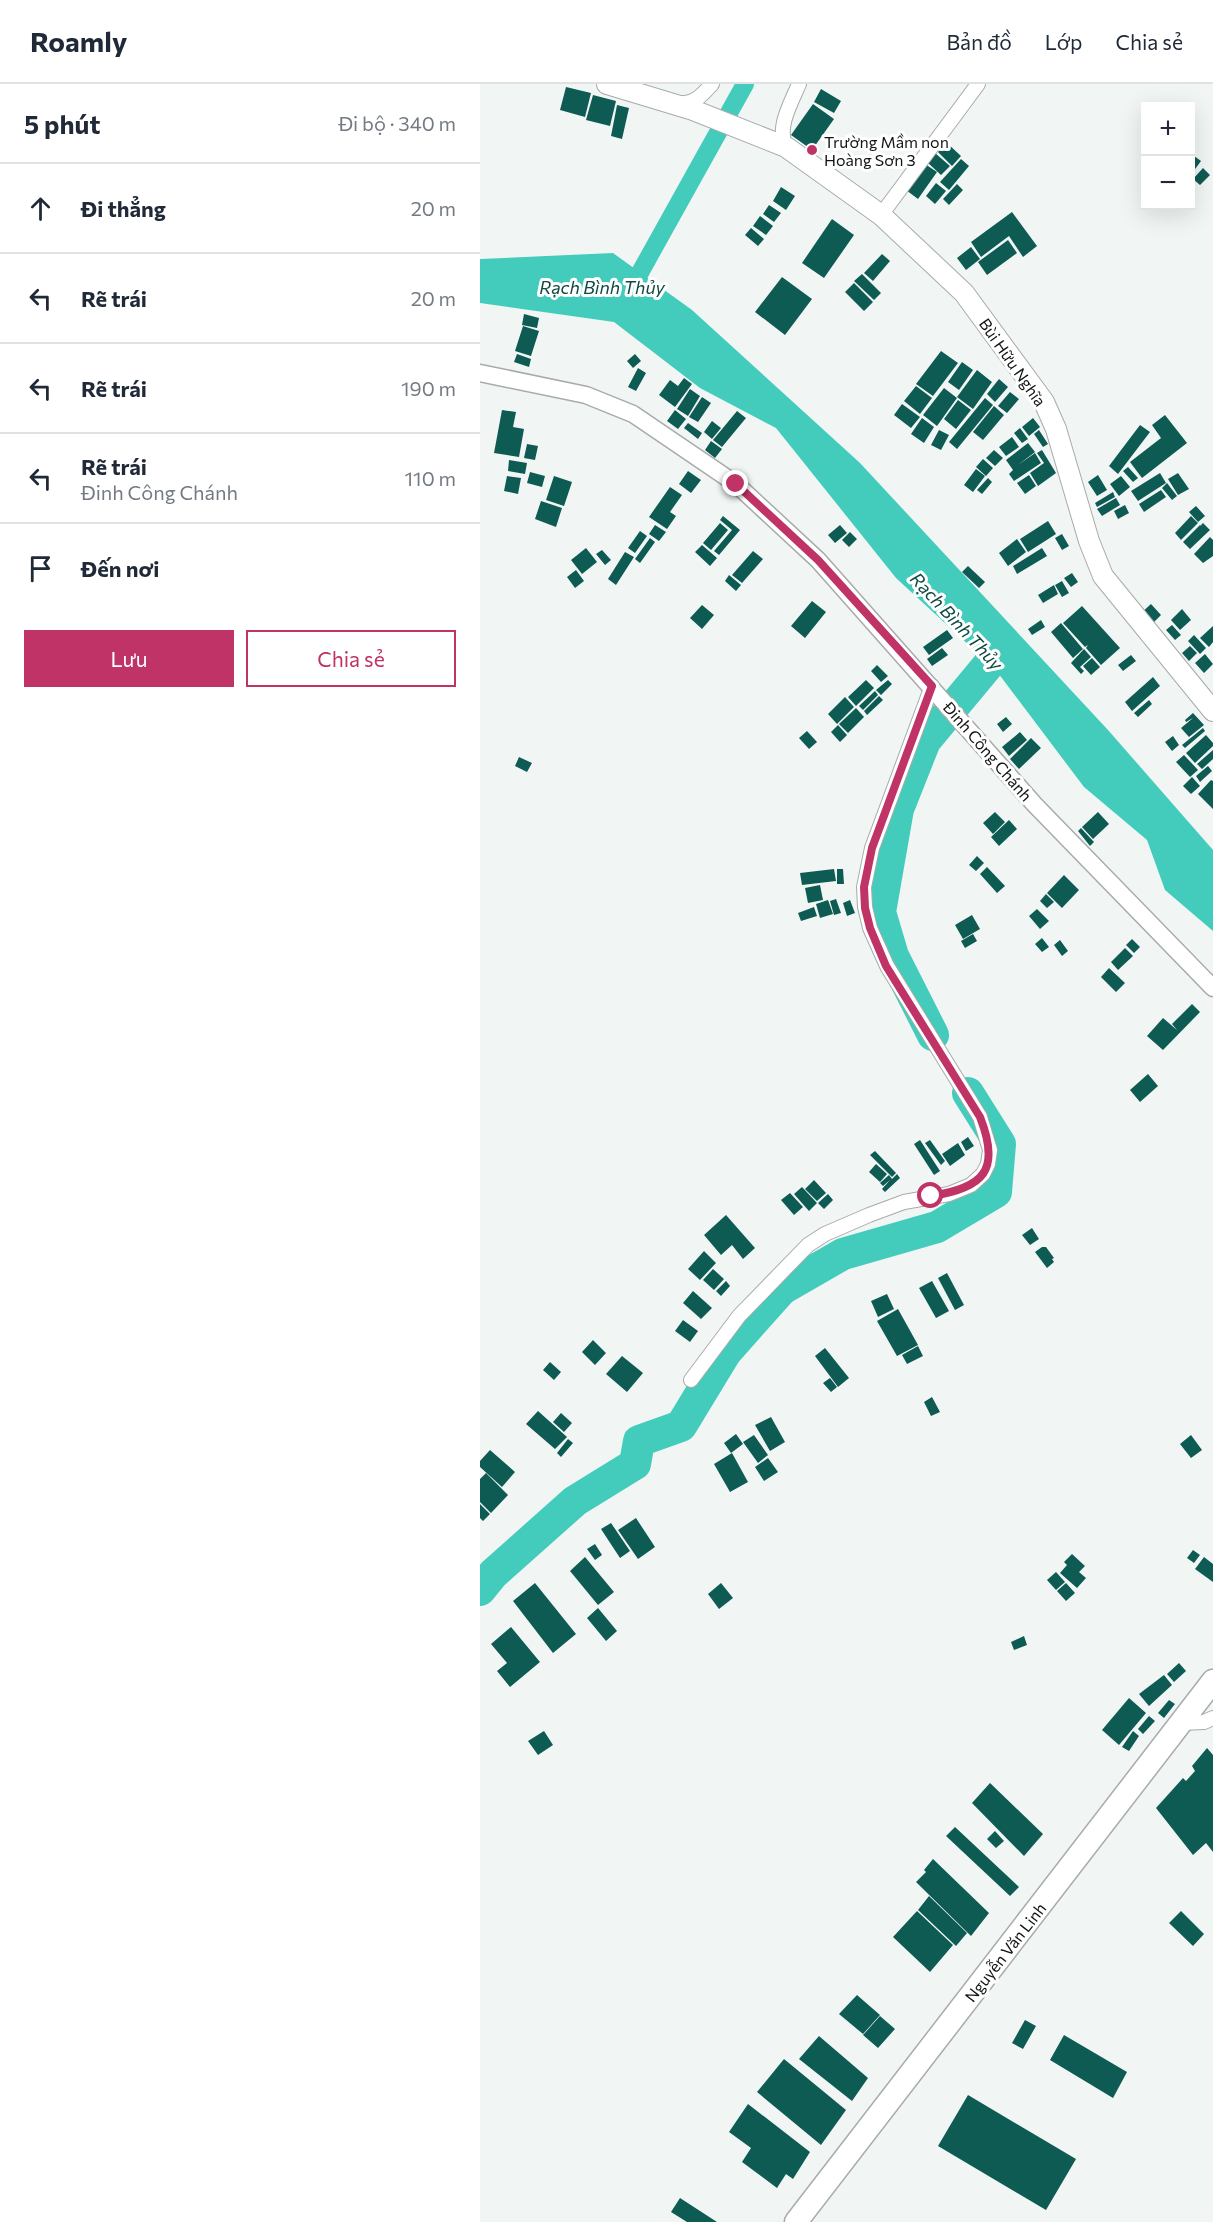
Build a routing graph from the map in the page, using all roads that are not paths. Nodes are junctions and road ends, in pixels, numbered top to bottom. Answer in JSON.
{"nodes":[{"id":1,"x":607,"y":84,"type":"edge"},
{"id":2,"x":712,"y":84,"type":"edge"},
{"id":3,"x":799,"y":84,"type":"edge"},
{"id":4,"x":978,"y":84,"type":"edge"},
{"id":5,"x":663,"y":100,"type":"junction"},
{"id":6,"x":786,"y":147,"type":"junction"},
{"id":7,"x":881,"y":215,"type":"junction"},
{"id":8,"x":480,"y":373,"type":"edge"},
{"id":9,"x":934,"y":689,"type":"junction"},
{"id":10,"x":1213,"y":711,"type":"edge"},
{"id":11,"x":1213,"y":988,"type":"edge"},
{"id":12,"x":691,"y":1380,"type":"dead end"},
{"id":13,"x":1213,"y":1681,"type":"edge"},
{"id":14,"x":1213,"y":1718,"type":"edge"},
{"id":15,"x":1181,"y":1723,"type":"junction"},
{"id":16,"x":796,"y":2222,"type":"edge"}],
"edges":[{"from":1,"to":5,"type":"main road"},
{"from":2,"to":5,"type":"street"},
{"from":3,"to":6,"type":"street"},
{"from":4,"to":7,"type":"street"},
{"from":5,"to":6,"type":"main road","name":"Bùi Hữu Nghĩa"},
{"from":6,"to":7,"type":"main road","name":"Bùi Hữu Nghĩa"},
{"from":7,"to":10,"type":"main road","name":"Bùi Hữu Nghĩa"},
{"from":8,"to":9,"type":"street","name":"Đinh Công Chánh"},
{"from":9,"to":11,"type":"street","name":"Đinh Công Chánh"},
{"from":9,"to":12,"type":"street"},
{"from":13,"to":15,"type":"highway","name":"Nguyễn Văn Linh"},
{"from":14,"to":15,"type":"street"},
{"from":15,"to":16,"type":"highway","name":"Nguyễn Văn Linh"}]}
